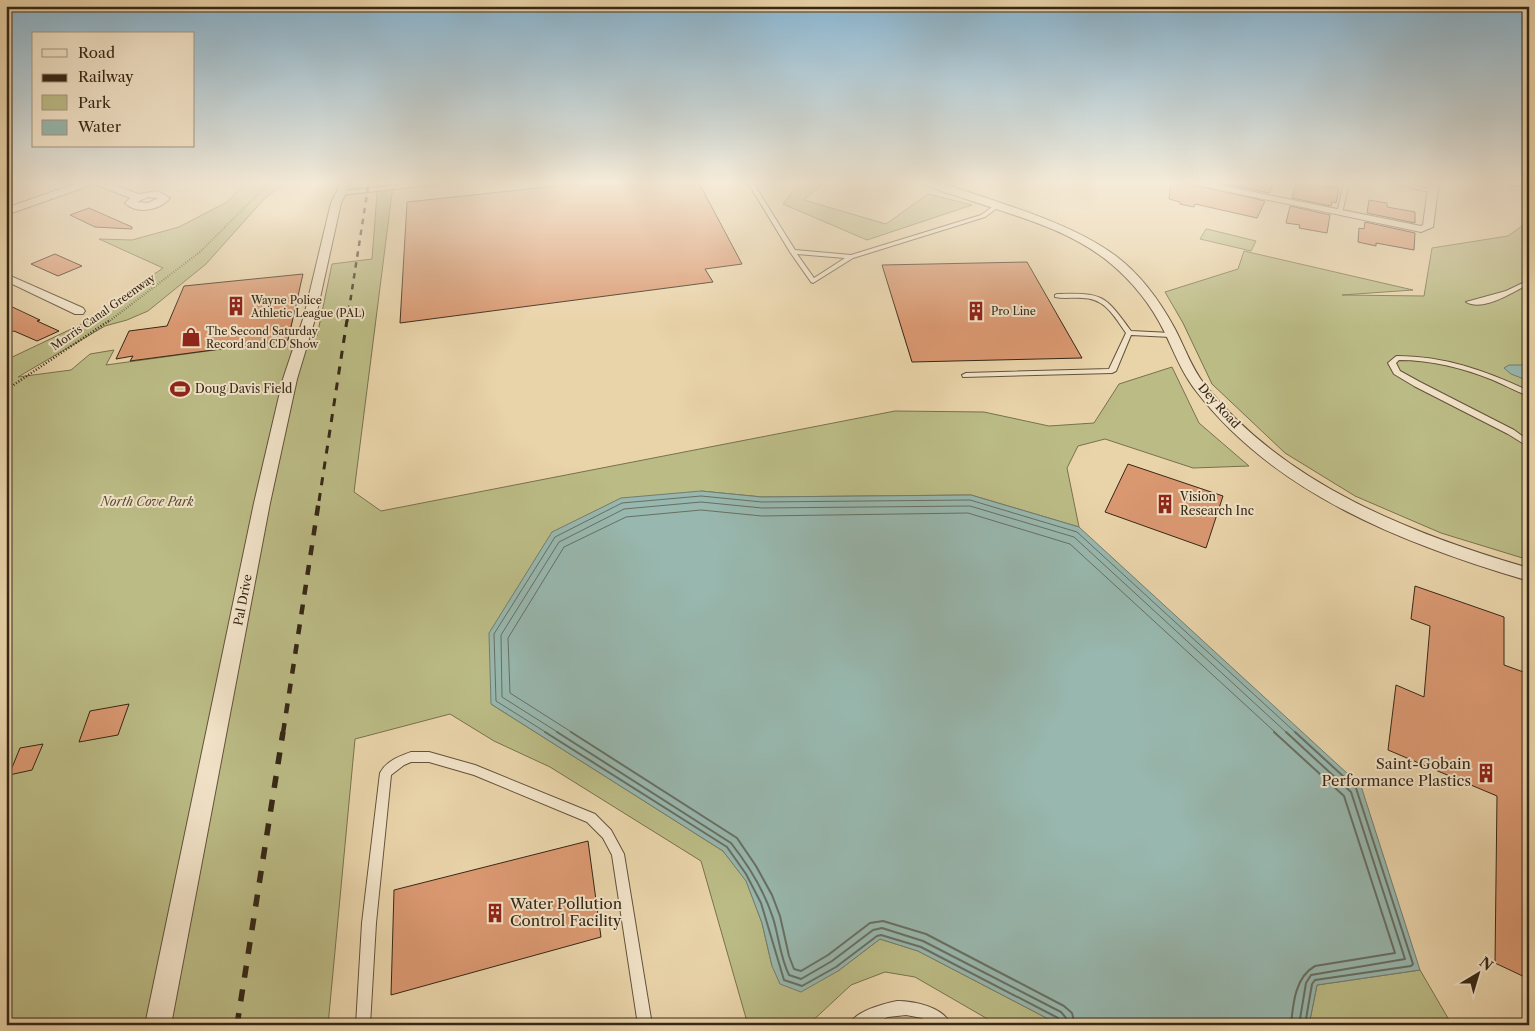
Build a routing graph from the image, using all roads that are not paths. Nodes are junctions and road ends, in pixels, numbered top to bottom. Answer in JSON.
{"nodes":[{"id":1,"x":330,"y":229,"type":"edge"},
{"id":2,"x":779,"y":229,"type":"edge"},
{"id":3,"x":941,"y":229,"type":"edge"},
{"id":4,"x":1062,"y":229,"type":"edge"},
{"id":5,"x":794,"y":252,"type":"junction"},
{"id":6,"x":851,"y":257,"type":"junction"},
{"id":7,"x":6,"y":277,"type":"edge"},
{"id":8,"x":1529,"y":282,"type":"edge"},
{"id":9,"x":1513,"y":292,"type":"junction"},
{"id":10,"x":1057,"y":296,"type":"dead end"},
{"id":11,"x":79,"y":311,"type":"dead end"},
{"id":12,"x":1129,"y":333,"type":"junction"},
{"id":13,"x":1171,"y":335,"type":"junction"},
{"id":14,"x":966,"y":375,"type":"dead end"},
{"id":15,"x":1529,"y":394,"type":"edge"},
{"id":16,"x":1529,"y":445,"type":"edge"},
{"id":17,"x":1529,"y":575,"type":"edge"},
{"id":18,"x":158,"y":1025,"type":"edge"},
{"id":19,"x":363,"y":1025,"type":"edge"},
{"id":20,"x":645,"y":1025,"type":"edge"},
{"id":21,"x":856,"y":1025,"type":"edge"},
{"id":22,"x":944,"y":1025,"type":"edge"}],
"edges":[{"from":1,"to":18,"type":"street","name":"Pal Drive"},
{"from":2,"to":5,"type":"lane"},
{"from":3,"to":6,"type":"lane"},
{"from":4,"to":13,"type":"street","name":"Dey Road"},
{"from":5,"to":6,"type":"lane"},
{"from":5,"to":6,"type":"lane"},
{"from":7,"to":11,"type":"street"},
{"from":8,"to":9,"type":"lane"},
{"from":9,"to":9,"type":"lane"},
{"from":10,"to":12,"type":"lane"},
{"from":12,"to":13,"type":"lane"},
{"from":12,"to":14,"type":"lane"},
{"from":13,"to":17,"type":"street","name":"Dey Road"},
{"from":15,"to":16,"type":"lane"},
{"from":19,"to":20,"type":"lane"},
{"from":21,"to":22,"type":"lane"}]}
